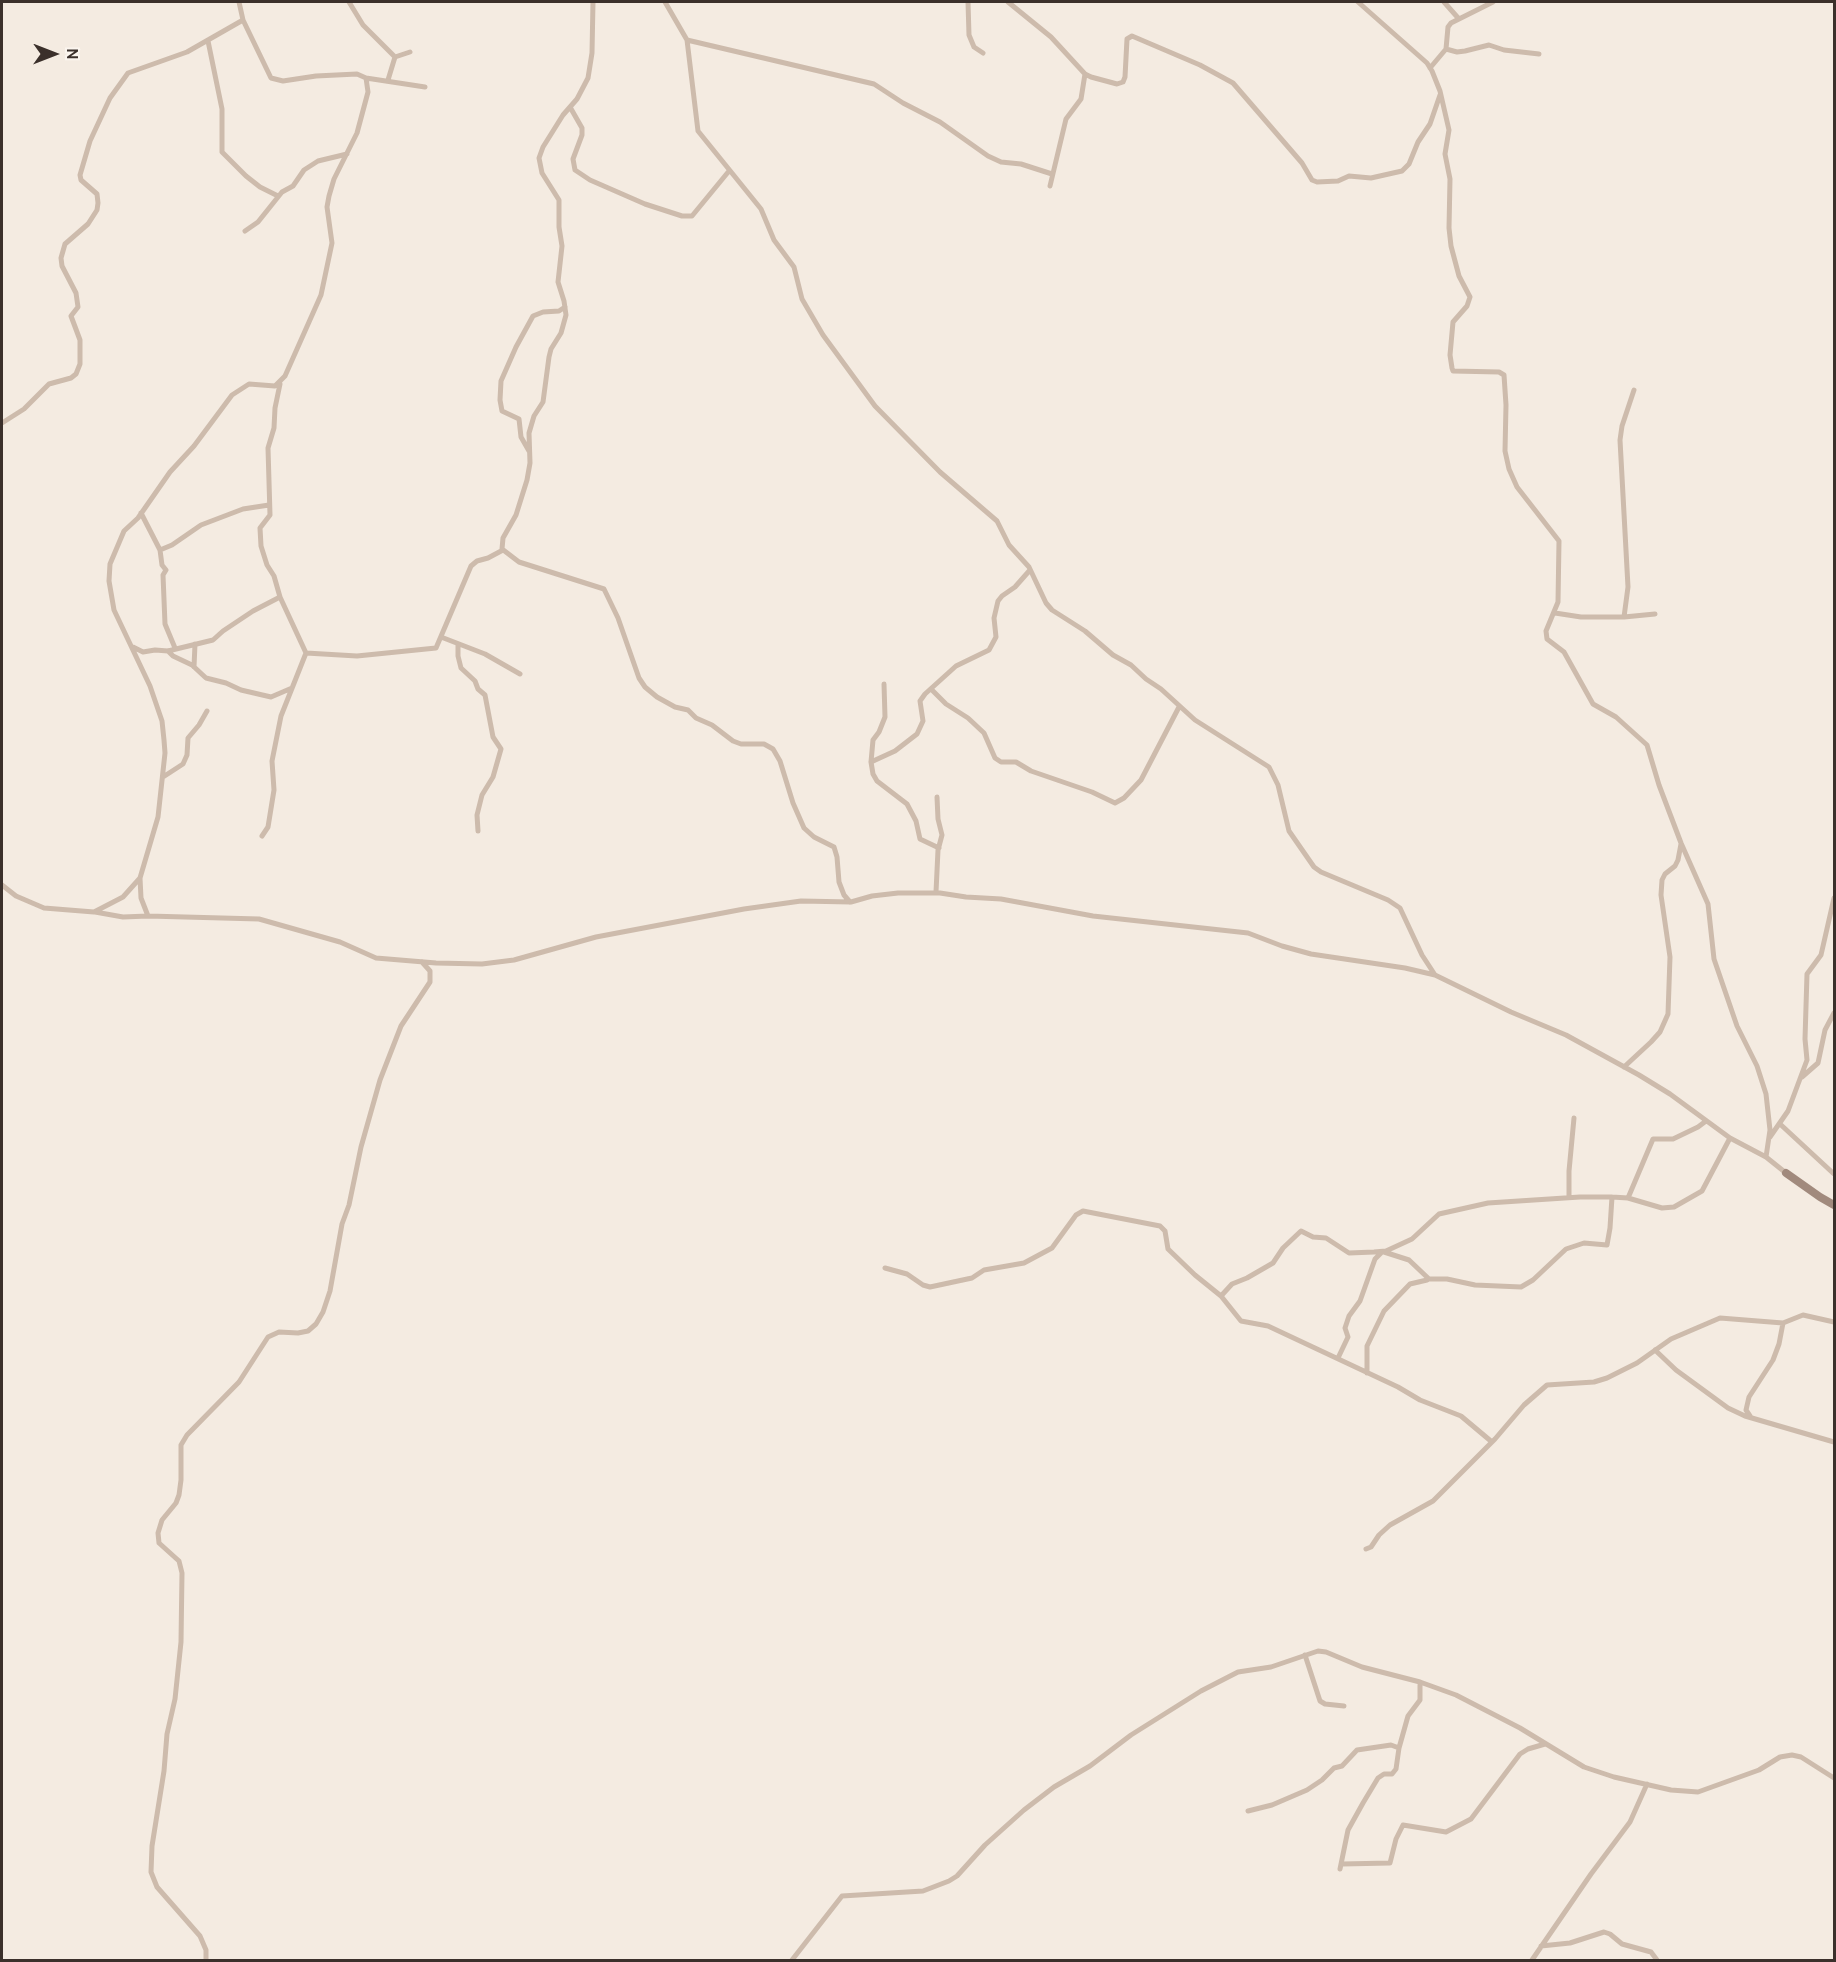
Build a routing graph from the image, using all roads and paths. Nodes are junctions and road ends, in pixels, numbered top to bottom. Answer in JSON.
{"nodes":[{"id":1,"x":239,"y":2,"type":"edge"},
{"id":2,"x":349,"y":2,"type":"edge"},
{"id":3,"x":593,"y":2,"type":"edge"},
{"id":4,"x":664,"y":2,"type":"edge"},
{"id":5,"x":968,"y":2,"type":"edge"},
{"id":6,"x":1008,"y":2,"type":"edge"},
{"id":7,"x":1358,"y":2,"type":"edge"},
{"id":8,"x":1444,"y":2,"type":"edge"},
{"id":9,"x":1493,"y":2,"type":"edge"},
{"id":10,"x":1459,"y":19,"type":"junction"},
{"id":11,"x":243,"y":20,"type":"junction"},
{"id":12,"x":687,"y":40,"type":"junction"},
{"id":13,"x":208,"y":41,"type":"junction"},
{"id":14,"x":1446,"y":49,"type":"junction"},
{"id":15,"x":410,"y":52,"type":"dead end"},
{"id":16,"x":983,"y":53,"type":"dead end"},
{"id":17,"x":1539,"y":54,"type":"dead end"},
{"id":18,"x":395,"y":57,"type":"junction"},
{"id":19,"x":1430,"y":68,"type":"junction"},
{"id":20,"x":1085,"y":74,"type":"junction"},
{"id":21,"x":366,"y":78,"type":"junction"},
{"id":22,"x":388,"y":80,"type":"junction"},
{"id":23,"x":425,"y":87,"type":"dead end"},
{"id":24,"x":1440,"y":91,"type":"junction"},
{"id":25,"x":570,"y":107,"type":"junction"},
{"id":26,"x":347,"y":154,"type":"junction"},
{"id":27,"x":729,"y":171,"type":"junction"},
{"id":28,"x":1052,"y":174,"type":"junction"},
{"id":29,"x":1050,"y":186,"type":"dead end"},
{"id":30,"x":278,"y":196,"type":"junction"},
{"id":31,"x":245,"y":231,"type":"dead end"},
{"id":32,"x":565,"y":307,"type":"junction"},
{"id":33,"x":280,"y":384,"type":"junction"},
{"id":34,"x":1634,"y":390,"type":"dead end"},
{"id":35,"x":2,"y":423,"type":"edge"},
{"id":36,"x":530,"y":452,"type":"junction"},
{"id":37,"x":268,"y":505,"type":"junction"},
{"id":38,"x":141,"y":513,"type":"junction"},
{"id":39,"x":160,"y":550,"type":"junction"},
{"id":40,"x":503,"y":550,"type":"junction"},
{"id":41,"x":1030,"y":570,"type":"junction"},
{"id":42,"x":280,"y":597,"type":"junction"},
{"id":43,"x":1555,"y":613,"type":"junction"},
{"id":44,"x":1655,"y":614,"type":"dead end"},
{"id":45,"x":1624,"y":617,"type":"junction"},
{"id":46,"x":441,"y":637,"type":"junction"},
{"id":47,"x":195,"y":644,"type":"junction"},
{"id":48,"x":458,"y":644,"type":"junction"},
{"id":49,"x":132,"y":646,"type":"junction"},
{"id":50,"x":171,"y":650,"type":"junction"},
{"id":51,"x":306,"y":653,"type":"junction"},
{"id":52,"x":194,"y":667,"type":"junction"},
{"id":53,"x":520,"y":674,"type":"dead end"},
{"id":54,"x":884,"y":684,"type":"dead end"},
{"id":55,"x":292,"y":688,"type":"junction"},
{"id":56,"x":931,"y":689,"type":"junction"},
{"id":57,"x":1179,"y":707,"type":"junction"},
{"id":58,"x":207,"y":711,"type":"dead end"},
{"id":59,"x":871,"y":762,"type":"junction"},
{"id":60,"x":163,"y":777,"type":"junction"},
{"id":61,"x":937,"y":797,"type":"dead end"},
{"id":62,"x":478,"y":831,"type":"dead end"},
{"id":63,"x":262,"y":836,"type":"dead end"},
{"id":64,"x":1681,"y":843,"type":"junction"},
{"id":65,"x":939,"y":848,"type":"junction"},
{"id":66,"x":140,"y":878,"type":"junction"},
{"id":67,"x":2,"y":885,"type":"edge"},
{"id":68,"x":936,"y":892,"type":"junction"},
{"id":69,"x":1834,"y":898,"type":"edge"},
{"id":70,"x":850,"y":902,"type":"junction"},
{"id":71,"x":93,"y":912,"type":"junction"},
{"id":72,"x":148,"y":916,"type":"junction"},
{"id":73,"x":422,"y":962,"type":"junction"},
{"id":74,"x":1435,"y":975,"type":"junction"},
{"id":75,"x":1834,"y":1013,"type":"edge"},
{"id":76,"x":1624,"y":1067,"type":"junction"},
{"id":77,"x":1801,"y":1078,"type":"junction"},
{"id":78,"x":1574,"y":1118,"type":"dead end"},
{"id":79,"x":1706,"y":1122,"type":"junction"},
{"id":80,"x":1779,"y":1124,"type":"junction"},
{"id":81,"x":1770,"y":1137,"type":"junction"},
{"id":82,"x":1730,"y":1138,"type":"junction"},
{"id":83,"x":1766,"y":1157,"type":"junction"},
{"id":84,"x":1786,"y":1173,"type":"joint"},
{"id":85,"x":1834,"y":1174,"type":"edge"},
{"id":86,"x":1569,"y":1197,"type":"junction"},
{"id":87,"x":1612,"y":1197,"type":"junction"},
{"id":88,"x":1628,"y":1198,"type":"junction"},
{"id":89,"x":1834,"y":1205,"type":"edge"},
{"id":90,"x":1382,"y":1252,"type":"junction"},
{"id":91,"x":885,"y":1268,"type":"dead end"},
{"id":92,"x":1429,"y":1279,"type":"junction"},
{"id":93,"x":1221,"y":1296,"type":"junction"},
{"id":94,"x":1833,"y":1321,"type":"edge"},
{"id":95,"x":1783,"y":1323,"type":"junction"},
{"id":96,"x":1655,"y":1350,"type":"junction"},
{"id":97,"x":1338,"y":1358,"type":"junction"},
{"id":98,"x":1367,"y":1373,"type":"junction"},
{"id":99,"x":1751,"y":1417,"type":"junction"},
{"id":100,"x":1492,"y":1442,"type":"junction"},
{"id":101,"x":1834,"y":1442,"type":"edge"},
{"id":102,"x":1366,"y":1549,"type":"dead end"},
{"id":103,"x":1305,"y":1655,"type":"junction"},
{"id":104,"x":1420,"y":1682,"type":"junction"},
{"id":105,"x":1344,"y":1706,"type":"dead end"},
{"id":106,"x":1545,"y":1744,"type":"junction"},
{"id":107,"x":1400,"y":1748,"type":"junction"},
{"id":108,"x":1834,"y":1778,"type":"edge"},
{"id":109,"x":1647,"y":1785,"type":"junction"},
{"id":110,"x":1248,"y":1811,"type":"dead end"},
{"id":111,"x":1541,"y":1946,"type":"junction"},
{"id":112,"x":1536,"y":1954,"type":"junction"},
{"id":113,"x":206,"y":1960,"type":"edge"},
{"id":114,"x":792,"y":1960,"type":"edge"},
{"id":115,"x":1532,"y":1960,"type":"edge"},
{"id":116,"x":1539,"y":1960,"type":"edge"},
{"id":117,"x":1658,"y":1960,"type":"edge"}],
"edges":[{"from":1,"to":11,"type":"street"},
{"from":2,"to":18,"type":"street"},
{"from":3,"to":25,"type":"street"},
{"from":4,"to":12,"type":"street"},
{"from":5,"to":16,"type":"street"},
{"from":6,"to":20,"type":"street"},
{"from":7,"to":19,"type":"street"},
{"from":8,"to":10,"type":"street"},
{"from":9,"to":10,"type":"street"},
{"from":10,"to":14,"type":"street"},
{"from":11,"to":13,"type":"street"},
{"from":11,"to":21,"type":"street"},
{"from":12,"to":27,"type":"street"},
{"from":12,"to":28,"type":"street"},
{"from":13,"to":30,"type":"street"},
{"from":13,"to":35,"type":"street"},
{"from":14,"to":17,"type":"street"},
{"from":14,"to":19,"type":"street"},
{"from":15,"to":18,"type":"street"},
{"from":18,"to":22,"type":"street"},
{"from":19,"to":24,"type":"street"},
{"from":20,"to":24,"type":"street"},
{"from":20,"to":28,"type":"street"},
{"from":21,"to":22,"type":"street"},
{"from":21,"to":26,"type":"street"},
{"from":22,"to":23,"type":"street"},
{"from":24,"to":43,"type":"street"},
{"from":25,"to":27,"type":"street"},
{"from":25,"to":32,"type":"street"},
{"from":26,"to":30,"type":"street"},
{"from":26,"to":33,"type":"street"},
{"from":27,"to":41,"type":"street"},
{"from":28,"to":29,"type":"street"},
{"from":30,"to":31,"type":"street"},
{"from":32,"to":36,"type":"street"},
{"from":32,"to":36,"type":"street"},
{"from":33,"to":37,"type":"street"},
{"from":33,"to":38,"type":"street"},
{"from":34,"to":45,"type":"street"},
{"from":36,"to":40,"type":"street"},
{"from":37,"to":39,"type":"street"},
{"from":37,"to":42,"type":"street"},
{"from":38,"to":39,"type":"street"},
{"from":38,"to":49,"type":"street"},
{"from":39,"to":50,"type":"street"},
{"from":40,"to":46,"type":"street"},
{"from":40,"to":70,"type":"street"},
{"from":41,"to":56,"type":"street"},
{"from":41,"to":57,"type":"street"},
{"from":42,"to":47,"type":"street"},
{"from":42,"to":51,"type":"street"},
{"from":43,"to":45,"type":"street"},
{"from":43,"to":64,"type":"street"},
{"from":44,"to":45,"type":"street"},
{"from":46,"to":48,"type":"street"},
{"from":46,"to":51,"type":"street"},
{"from":47,"to":50,"type":"street"},
{"from":47,"to":52,"type":"street"},
{"from":48,"to":53,"type":"street"},
{"from":48,"to":62,"type":"street"},
{"from":49,"to":50,"type":"street"},
{"from":49,"to":60,"type":"street"},
{"from":50,"to":52,"type":"street"},
{"from":51,"to":55,"type":"street"},
{"from":52,"to":55,"type":"street"},
{"from":54,"to":59,"type":"street"},
{"from":55,"to":63,"type":"street"},
{"from":56,"to":57,"type":"street"},
{"from":56,"to":59,"type":"street"},
{"from":57,"to":74,"type":"street"},
{"from":58,"to":60,"type":"street"},
{"from":59,"to":65,"type":"street"},
{"from":60,"to":66,"type":"street"},
{"from":61,"to":65,"type":"street"},
{"from":64,"to":76,"type":"street"},
{"from":64,"to":81,"type":"street"},
{"from":65,"to":68,"type":"street"},
{"from":66,"to":71,"type":"street"},
{"from":66,"to":72,"type":"street"},
{"from":67,"to":71,"type":"street"},
{"from":68,"to":70,"type":"street"},
{"from":68,"to":74,"type":"street"},
{"from":69,"to":77,"type":"street"},
{"from":70,"to":73,"type":"street"},
{"from":71,"to":72,"type":"street"},
{"from":72,"to":73,"type":"street"},
{"from":73,"to":113,"type":"street"},
{"from":74,"to":76,"type":"street"},
{"from":75,"to":77,"type":"street"},
{"from":76,"to":79,"type":"street"},
{"from":77,"to":80,"type":"street"},
{"from":78,"to":86,"type":"street"},
{"from":79,"to":82,"type":"street"},
{"from":79,"to":88,"type":"street"},
{"from":80,"to":81,"type":"street"},
{"from":80,"to":85,"type":"street"},
{"from":81,"to":83,"type":"street"},
{"from":82,"to":83,"type":"street"},
{"from":82,"to":88,"type":"street"},
{"from":83,"to":84,"type":"street"},
{"from":84,"to":89,"type":"street"},
{"from":86,"to":87,"type":"street"},
{"from":86,"to":90,"type":"street"},
{"from":87,"to":88,"type":"street"},
{"from":87,"to":92,"type":"street"},
{"from":90,"to":92,"type":"street"},
{"from":90,"to":93,"type":"street"},
{"from":90,"to":97,"type":"street"},
{"from":91,"to":93,"type":"street"},
{"from":92,"to":98,"type":"street"},
{"from":93,"to":97,"type":"street"},
{"from":94,"to":95,"type":"street"},
{"from":95,"to":96,"type":"street"},
{"from":95,"to":99,"type":"street"},
{"from":96,"to":99,"type":"street"},
{"from":96,"to":100,"type":"street"},
{"from":97,"to":98,"type":"street"},
{"from":98,"to":100,"type":"street"},
{"from":99,"to":101,"type":"street"},
{"from":100,"to":102,"type":"street"},
{"from":103,"to":104,"type":"street"},
{"from":103,"to":105,"type":"street"},
{"from":103,"to":114,"type":"street"},
{"from":104,"to":106,"type":"street"},
{"from":104,"to":107,"type":"street"},
{"from":106,"to":107,"type":"street"},
{"from":106,"to":109,"type":"street"},
{"from":107,"to":110,"type":"street"},
{"from":108,"to":109,"type":"street"},
{"from":109,"to":111,"type":"street"},
{"from":111,"to":112,"type":"street"},
{"from":111,"to":117,"type":"street"},
{"from":112,"to":115,"type":"street"},
{"from":112,"to":116,"type":"street"}]}
